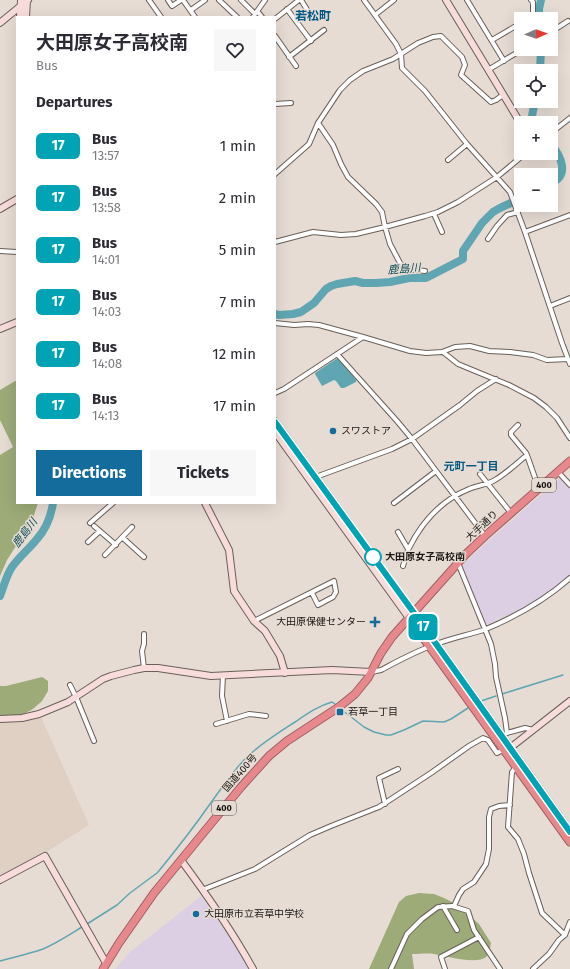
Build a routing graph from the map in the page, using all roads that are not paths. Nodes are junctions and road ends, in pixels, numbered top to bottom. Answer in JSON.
{"nodes":[{"id":1,"x":149,"y":0,"type":"edge"},
{"id":2,"x":168,"y":0,"type":"edge"},
{"id":3,"x":182,"y":0,"type":"edge"},
{"id":4,"x":204,"y":0,"type":"edge"},
{"id":5,"x":219,"y":0,"type":"edge"},
{"id":6,"x":241,"y":0,"type":"edge"},
{"id":7,"x":265,"y":0,"type":"edge"},
{"id":8,"x":300,"y":0,"type":"edge"},
{"id":9,"x":364,"y":0,"type":"edge"},
{"id":10,"x":394,"y":0,"type":"edge"},
{"id":11,"x":446,"y":0,"type":"edge"},
{"id":12,"x":468,"y":0,"type":"edge"},
{"id":13,"x":531,"y":0,"type":"edge"},
{"id":14,"x":25,"y":2,"type":"edge"},
{"id":15,"x":287,"y":9,"type":"junction"},
{"id":16,"x":191,"y":10,"type":"junction"},
{"id":17,"x":533,"y":12,"type":"edge"},
{"id":18,"x":255,"y":14,"type":"edge"},
{"id":19,"x":375,"y":15,"type":"junction"},
{"id":20,"x":20,"y":16,"type":"edge"},
{"id":21,"x":26,"y":16,"type":"edge"},
{"id":22,"x":160,"y":16,"type":"edge"},
{"id":23,"x":194,"y":16,"type":"edge"},
{"id":24,"x":236,"y":16,"type":"edge"},
{"id":25,"x":311,"y":16,"type":"dead end"},
{"id":26,"x":276,"y":18,"type":"edge"},
{"id":27,"x":568,"y":21,"type":"dead end"},
{"id":28,"x":0,"y":24,"type":"edge"},
{"id":29,"x":514,"y":27,"type":"edge"},
{"id":30,"x":558,"y":27,"type":"edge"},
{"id":31,"x":324,"y":30,"type":"dead end"},
{"id":32,"x":276,"y":38,"type":"edge"},
{"id":33,"x":492,"y":40,"type":"junction"},
{"id":34,"x":311,"y":41,"type":"junction"},
{"id":35,"x":401,"y":54,"type":"junction"},
{"id":36,"x":514,"y":55,"type":"edge"},
{"id":37,"x":289,"y":57,"type":"junction"},
{"id":38,"x":504,"y":61,"type":"junction"},
{"id":39,"x":296,"y":66,"type":"dead end"},
{"id":40,"x":488,"y":70,"type":"junction"},
{"id":41,"x":503,"y":95,"type":"junction"},
{"id":42,"x":291,"y":103,"type":"dead end"},
{"id":43,"x":276,"y":104,"type":"edge"},
{"id":44,"x":516,"y":116,"type":"edge"},
{"id":45,"x":570,"y":118,"type":"edge"},
{"id":46,"x":318,"y":123,"type":"junction"},
{"id":47,"x":558,"y":127,"type":"edge"},
{"id":48,"x":467,"y":144,"type":"junction"},
{"id":49,"x":448,"y":160,"type":"dead end"},
{"id":50,"x":517,"y":160,"type":"edge"},
{"id":51,"x":276,"y":173,"type":"edge"},
{"id":52,"x":496,"y":177,"type":"junction"},
{"id":53,"x":16,"y":200,"type":"edge"},
{"id":54,"x":514,"y":202,"type":"edge"},
{"id":55,"x":0,"y":209,"type":"edge"},
{"id":56,"x":518,"y":212,"type":"joint"},
{"id":57,"x":434,"y":214,"type":"junction"},
{"id":58,"x":570,"y":215,"type":"edge"},
{"id":59,"x":385,"y":227,"type":"junction"},
{"id":60,"x":442,"y":232,"type":"dead end"},
{"id":61,"x":525,"y":232,"type":"junction"},
{"id":62,"x":488,"y":239,"type":"dead end"},
{"id":63,"x":276,"y":242,"type":"edge"},
{"id":64,"x":0,"y":251,"type":"edge"},
{"id":65,"x":16,"y":252,"type":"edge"},
{"id":66,"x":425,"y":271,"type":"dead end"},
{"id":67,"x":570,"y":298,"type":"edge"},
{"id":68,"x":550,"y":306,"type":"junction"},
{"id":69,"x":16,"y":322,"type":"edge"},
{"id":70,"x":276,"y":323,"type":"edge"},
{"id":71,"x":0,"y":329,"type":"edge"},
{"id":72,"x":363,"y":337,"type":"junction"},
{"id":73,"x":442,"y":352,"type":"junction"},
{"id":74,"x":337,"y":354,"type":"junction"},
{"id":75,"x":569,"y":361,"type":"edge"},
{"id":76,"x":496,"y":379,"type":"junction"},
{"id":77,"x":276,"y":393,"type":"edge"},
{"id":78,"x":276,"y":424,"type":"edge"},
{"id":79,"x":518,"y":425,"type":"dead end"},
{"id":80,"x":276,"y":433,"type":"edge"},
{"id":81,"x":570,"y":438,"type":"edge"},
{"id":82,"x":412,"y":439,"type":"junction"},
{"id":83,"x":527,"y":455,"type":"junction"},
{"id":84,"x":570,"y":461,"type":"edge"},
{"id":85,"x":436,"y":471,"type":"junction"},
{"id":86,"x":558,"y":472,"type":"junction"},
{"id":87,"x":480,"y":474,"type":"dead end"},
{"id":88,"x":312,"y":478,"type":"junction"},
{"id":89,"x":488,"y":484,"type":"junction"},
{"id":90,"x":570,"y":486,"type":"edge"},
{"id":91,"x":539,"y":489,"type":"junction"},
{"id":92,"x":454,"y":496,"type":"junction"},
{"id":93,"x":394,"y":503,"type":"dead end"},
{"id":94,"x":111,"y":504,"type":"edge"},
{"id":95,"x":206,"y":504,"type":"edge"},
{"id":96,"x":511,"y":513,"type":"junction"},
{"id":97,"x":132,"y":527,"type":"dead end"},
{"id":98,"x":100,"y":530,"type":"junction"},
{"id":99,"x":398,"y":532,"type":"dead end"},
{"id":100,"x":485,"y":536,"type":"junction"},
{"id":101,"x":123,"y":538,"type":"junction"},
{"id":102,"x":88,"y":542,"type":"dead end"},
{"id":103,"x":116,"y":545,"type":"junction"},
{"id":104,"x":408,"y":549,"type":"junction"},
{"id":105,"x":105,"y":555,"type":"dead end"},
{"id":106,"x":144,"y":557,"type":"dead end"},
{"id":107,"x":458,"y":563,"type":"junction"},
{"id":108,"x":403,"y":566,"type":"dead end"},
{"id":109,"x":570,"y":578,"type":"edge"},
{"id":110,"x":312,"y":593,"type":"junction"},
{"id":111,"x":412,"y":616,"type":"junction"},
{"id":112,"x":254,"y":621,"type":"junction"},
{"id":113,"x":485,"y":629,"type":"junction"},
{"id":114,"x":144,"y":634,"type":"dead end"},
{"id":115,"x":432,"y":645,"type":"junction"},
{"id":116,"x":144,"y":668,"type":"junction"},
{"id":117,"x":371,"y":672,"type":"junction"},
{"id":118,"x":285,"y":673,"type":"junction"},
{"id":119,"x":223,"y":676,"type":"junction"},
{"id":120,"x":70,"y":685,"type":"dead end"},
{"id":121,"x":76,"y":697,"type":"junction"},
{"id":122,"x":570,"y":701,"type":"edge"},
{"id":123,"x":266,"y":716,"type":"dead end"},
{"id":124,"x":0,"y":719,"type":"edge"},
{"id":125,"x":226,"y":721,"type":"junction"},
{"id":126,"x":216,"y":724,"type":"dead end"},
{"id":127,"x":533,"y":730,"type":"junction"},
{"id":128,"x":94,"y":741,"type":"dead end"},
{"id":129,"x":507,"y":749,"type":"junction"},
{"id":130,"x":516,"y":767,"type":"junction"},
{"id":131,"x":398,"y":769,"type":"dead end"},
{"id":132,"x":384,"y":804,"type":"junction"},
{"id":133,"x":510,"y":805,"type":"junction"},
{"id":134,"x":570,"y":832,"type":"edge"},
{"id":135,"x":570,"y":842,"type":"edge"},
{"id":136,"x":181,"y":860,"type":"junction"},
{"id":137,"x":1,"y":879,"type":"edge"},
{"id":138,"x":202,"y":890,"type":"junction"},
{"id":139,"x":443,"y":906,"type":"junction"},
{"id":140,"x":454,"y":906,"type":"junction"},
{"id":141,"x":570,"y":922,"type":"edge"},
{"id":142,"x":458,"y":930,"type":"dead end"},
{"id":143,"x":565,"y":935,"type":"junction"},
{"id":144,"x":479,"y":937,"type":"junction"},
{"id":145,"x":106,"y":967,"type":"edge"},
{"id":146,"x":253,"y":969,"type":"edge"},
{"id":147,"x":391,"y":969,"type":"edge"},
{"id":148,"x":445,"y":969,"type":"edge"},
{"id":149,"x":500,"y":969,"type":"edge"},
{"id":150,"x":533,"y":969,"type":"edge"}],
"edges":[{"from":1,"to":22,"type":"street"},
{"from":2,"to":3,"type":"street"},
{"from":3,"to":16,"type":"street"},
{"from":4,"to":16,"type":"street"},
{"from":5,"to":24,"type":"street"},
{"from":6,"to":18,"type":"street"},
{"from":7,"to":18,"type":"street"},
{"from":8,"to":15,"type":"street"},
{"from":8,"to":25,"type":"street"},
{"from":9,"to":19,"type":"street"},
{"from":10,"to":19,"type":"street"},
{"from":11,"to":40,"type":"street"},
{"from":12,"to":33,"type":"street"},
{"from":13,"to":17,"type":"street"},
{"from":14,"to":20,"type":"street"},
{"from":14,"to":21,"type":"street"},
{"from":14,"to":28,"type":"street"},
{"from":15,"to":26,"type":"street"},
{"from":15,"to":34,"type":"street"},
{"from":16,"to":23,"type":"street"},
{"from":19,"to":35,"type":"street"},
{"from":27,"to":30,"type":"street"},
{"from":29,"to":33,"type":"street"},
{"from":31,"to":34,"type":"street"},
{"from":32,"to":37,"type":"street"},
{"from":33,"to":38,"type":"street"},
{"from":34,"to":37,"type":"street"},
{"from":35,"to":41,"type":"street"},
{"from":35,"to":46,"type":"street"},
{"from":35,"to":48,"type":"street"},
{"from":36,"to":38,"type":"street"},
{"from":37,"to":39,"type":"street"},
{"from":38,"to":40,"type":"street"},
{"from":40,"to":41,"type":"street"},
{"from":41,"to":44,"type":"street"},
{"from":42,"to":43,"type":"street"},
{"from":45,"to":47,"type":"street"},
{"from":46,"to":51,"type":"street"},
{"from":46,"to":59,"type":"street"},
{"from":48,"to":49,"type":"street"},
{"from":48,"to":52,"type":"street"},
{"from":50,"to":52,"type":"street"},
{"from":52,"to":54,"type":"street"},
{"from":52,"to":57,"type":"street"},
{"from":53,"to":55,"type":"street"},
{"from":56,"to":61,"type":"street"},
{"from":56,"to":62,"type":"street"},
{"from":57,"to":59,"type":"street"},
{"from":57,"to":60,"type":"street"},
{"from":58,"to":61,"type":"street"},
{"from":59,"to":63,"type":"street"},
{"from":59,"to":66,"type":"street"},
{"from":61,"to":68,"type":"street"},
{"from":64,"to":65,"type":"street"},
{"from":67,"to":68,"type":"street"},
{"from":68,"to":75,"type":"street"},
{"from":69,"to":71,"type":"street"},
{"from":70,"to":72,"type":"street"},
{"from":72,"to":73,"type":"street"},
{"from":72,"to":74,"type":"street"},
{"from":73,"to":75,"type":"street"},
{"from":73,"to":76,"type":"street"},
{"from":74,"to":77,"type":"street"},
{"from":74,"to":82,"type":"street"},
{"from":76,"to":81,"type":"street"},
{"from":76,"to":82,"type":"street"},
{"from":78,"to":88,"type":"street"},
{"from":79,"to":83,"type":"street"},
{"from":80,"to":88,"type":"street"},
{"from":82,"to":85,"type":"street"},
{"from":82,"to":88,"type":"street"},
{"from":83,"to":89,"type":"street"},
{"from":83,"to":91,"type":"street"},
{"from":84,"to":86,"type":"highway","name":"大手通り","number":"400"},
{"from":85,"to":92,"type":"street"},
{"from":85,"to":93,"type":"street"},
{"from":86,"to":90,"type":"street"},
{"from":86,"to":91,"type":"highway","name":"大手通り","number":"400"},
{"from":87,"to":89,"type":"street"},
{"from":88,"to":111,"type":"street"},
{"from":89,"to":92,"type":"street"},
{"from":89,"to":96,"type":"street"},
{"from":91,"to":96,"type":"highway","name":"大手通り","number":"400"},
{"from":92,"to":100,"type":"street"},
{"from":92,"to":104,"type":"street"},
{"from":94,"to":98,"type":"street"},
{"from":95,"to":112,"type":"street"},
{"from":96,"to":100,"type":"highway","name":"大手通り","number":"400"},
{"from":97,"to":101,"type":"street"},
{"from":98,"to":102,"type":"street"},
{"from":98,"to":103,"type":"street"},
{"from":99,"to":104,"type":"street"},
{"from":100,"to":107,"type":"highway","name":"大手通り","number":"400"},
{"from":101,"to":103,"type":"street"},
{"from":101,"to":106,"type":"street"},
{"from":103,"to":105,"type":"street"},
{"from":104,"to":108,"type":"street"},
{"from":107,"to":111,"type":"highway","name":"大手通り","number":"400"},
{"from":107,"to":113,"type":"street"},
{"from":109,"to":113,"type":"street"},
{"from":110,"to":110,"type":"street"},
{"from":110,"to":112,"type":"street"},
{"from":111,"to":115,"type":"highway"},
{"from":111,"to":117,"type":"highway","name":"国道400号","number":"400"},
{"from":112,"to":118,"type":"street"},
{"from":113,"to":115,"type":"street"},
{"from":113,"to":127,"type":"street"},
{"from":114,"to":116,"type":"street"},
{"from":115,"to":117,"type":"street"},
{"from":115,"to":129,"type":"highway"},
{"from":116,"to":119,"type":"street"},
{"from":116,"to":121,"type":"street"},
{"from":117,"to":118,"type":"street"},
{"from":117,"to":136,"type":"highway","name":"国道400号","number":"400"},
{"from":118,"to":119,"type":"street"},
{"from":119,"to":125,"type":"street"},
{"from":120,"to":121,"type":"street"},
{"from":121,"to":124,"type":"street"},
{"from":121,"to":128,"type":"street"},
{"from":122,"to":127,"type":"street"},
{"from":123,"to":125,"type":"street"},
{"from":125,"to":126,"type":"street"},
{"from":127,"to":129,"type":"street"},
{"from":129,"to":130,"type":"highway"},
{"from":129,"to":132,"type":"street"},
{"from":129,"to":134,"type":"highway"},
{"from":130,"to":133,"type":"street"},
{"from":130,"to":135,"type":"highway"},
{"from":131,"to":132,"type":"street"},
{"from":132,"to":138,"type":"street"},
{"from":133,"to":140,"type":"street"},
{"from":133,"to":143,"type":"street"},
{"from":136,"to":138,"type":"street"},
{"from":136,"to":145,"type":"highway","name":"国道400号","number":"400"},
{"from":137,"to":145,"type":"street"},
{"from":138,"to":146,"type":"street"},
{"from":139,"to":140,"type":"street"},
{"from":139,"to":142,"type":"street"},
{"from":139,"to":147,"type":"street"},
{"from":140,"to":144,"type":"street"},
{"from":141,"to":143,"type":"street"},
{"from":143,"to":150,"type":"street"},
{"from":144,"to":148,"type":"street"},
{"from":144,"to":149,"type":"street"}]}
